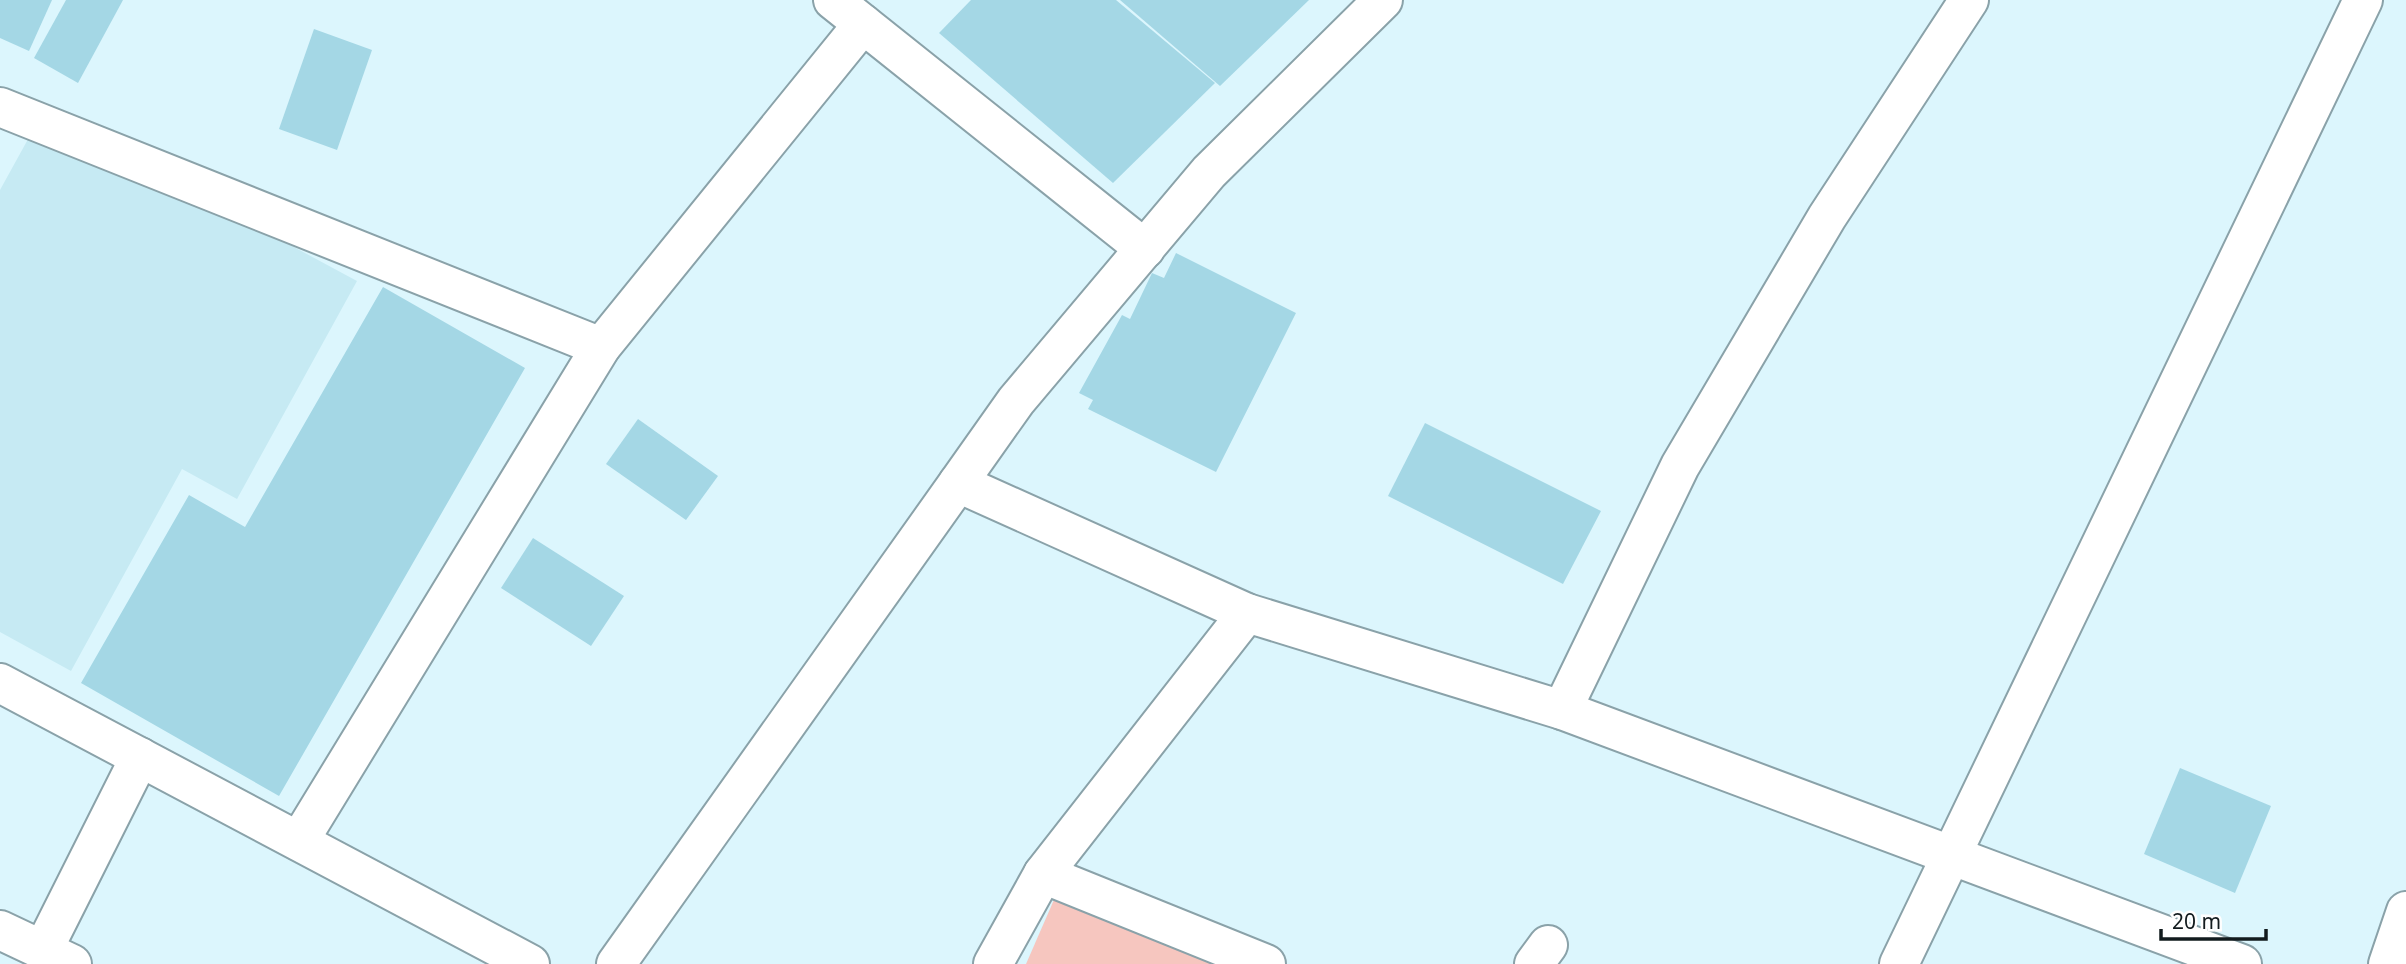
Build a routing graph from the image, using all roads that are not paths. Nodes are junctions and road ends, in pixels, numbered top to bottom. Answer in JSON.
{"nodes":[{"id":1,"x":833,"y":0,"type":"edge"},
{"id":2,"x":1382,"y":0,"type":"edge"},
{"id":3,"x":1969,"y":0,"type":"edge"},
{"id":4,"x":2363,"y":0,"type":"edge"},
{"id":5,"x":863,"y":24,"type":"junction"},
{"id":6,"x":0,"y":107,"type":"edge"},
{"id":7,"x":1144,"y":249,"type":"junction"},
{"id":8,"x":601,"y":347,"type":"junction"},
{"id":9,"x":958,"y":483,"type":"junction"},
{"id":10,"x":1247,"y":613,"type":"junction"},
{"id":11,"x":0,"y":683,"type":"edge"},
{"id":12,"x":1562,"y":710,"type":"junction"},
{"id":13,"x":140,"y":757,"type":"junction"},
{"id":14,"x":299,"y":841,"type":"junction"},
{"id":15,"x":1951,"y":855,"type":"junction"},
{"id":16,"x":1043,"y":874,"type":"junction"},
{"id":17,"x":2406,"y":911,"type":"edge"},
{"id":18,"x":0,"y":930,"type":"edge"},
{"id":19,"x":57,"y":957,"type":"edge"},
{"id":20,"x":530,"y":964,"type":"edge"},
{"id":21,"x":617,"y":964,"type":"edge"},
{"id":22,"x":993,"y":964,"type":"edge"},
{"id":23,"x":1266,"y":964,"type":"edge"},
{"id":24,"x":1899,"y":964,"type":"edge"},
{"id":25,"x":2242,"y":964,"type":"edge"},
{"id":26,"x":2388,"y":964,"type":"edge"}],
"edges":[{"from":1,"to":5,"type":"street"},
{"from":2,"to":7,"type":"street"},
{"from":3,"to":12,"type":"street"},
{"from":4,"to":15,"type":"street"},
{"from":5,"to":7,"type":"street"},
{"from":5,"to":8,"type":"street"},
{"from":6,"to":8,"type":"street"},
{"from":7,"to":9,"type":"street"},
{"from":8,"to":14,"type":"street"},
{"from":9,"to":10,"type":"street"},
{"from":9,"to":21,"type":"street"},
{"from":10,"to":12,"type":"street"},
{"from":10,"to":16,"type":"street"},
{"from":11,"to":13,"type":"street"},
{"from":12,"to":15,"type":"street"},
{"from":13,"to":14,"type":"street"},
{"from":13,"to":19,"type":"street"},
{"from":14,"to":20,"type":"street"},
{"from":15,"to":24,"type":"street"},
{"from":15,"to":25,"type":"street"},
{"from":16,"to":22,"type":"street"},
{"from":16,"to":23,"type":"street"},
{"from":17,"to":26,"type":"street"},
{"from":18,"to":19,"type":"street"}]}
